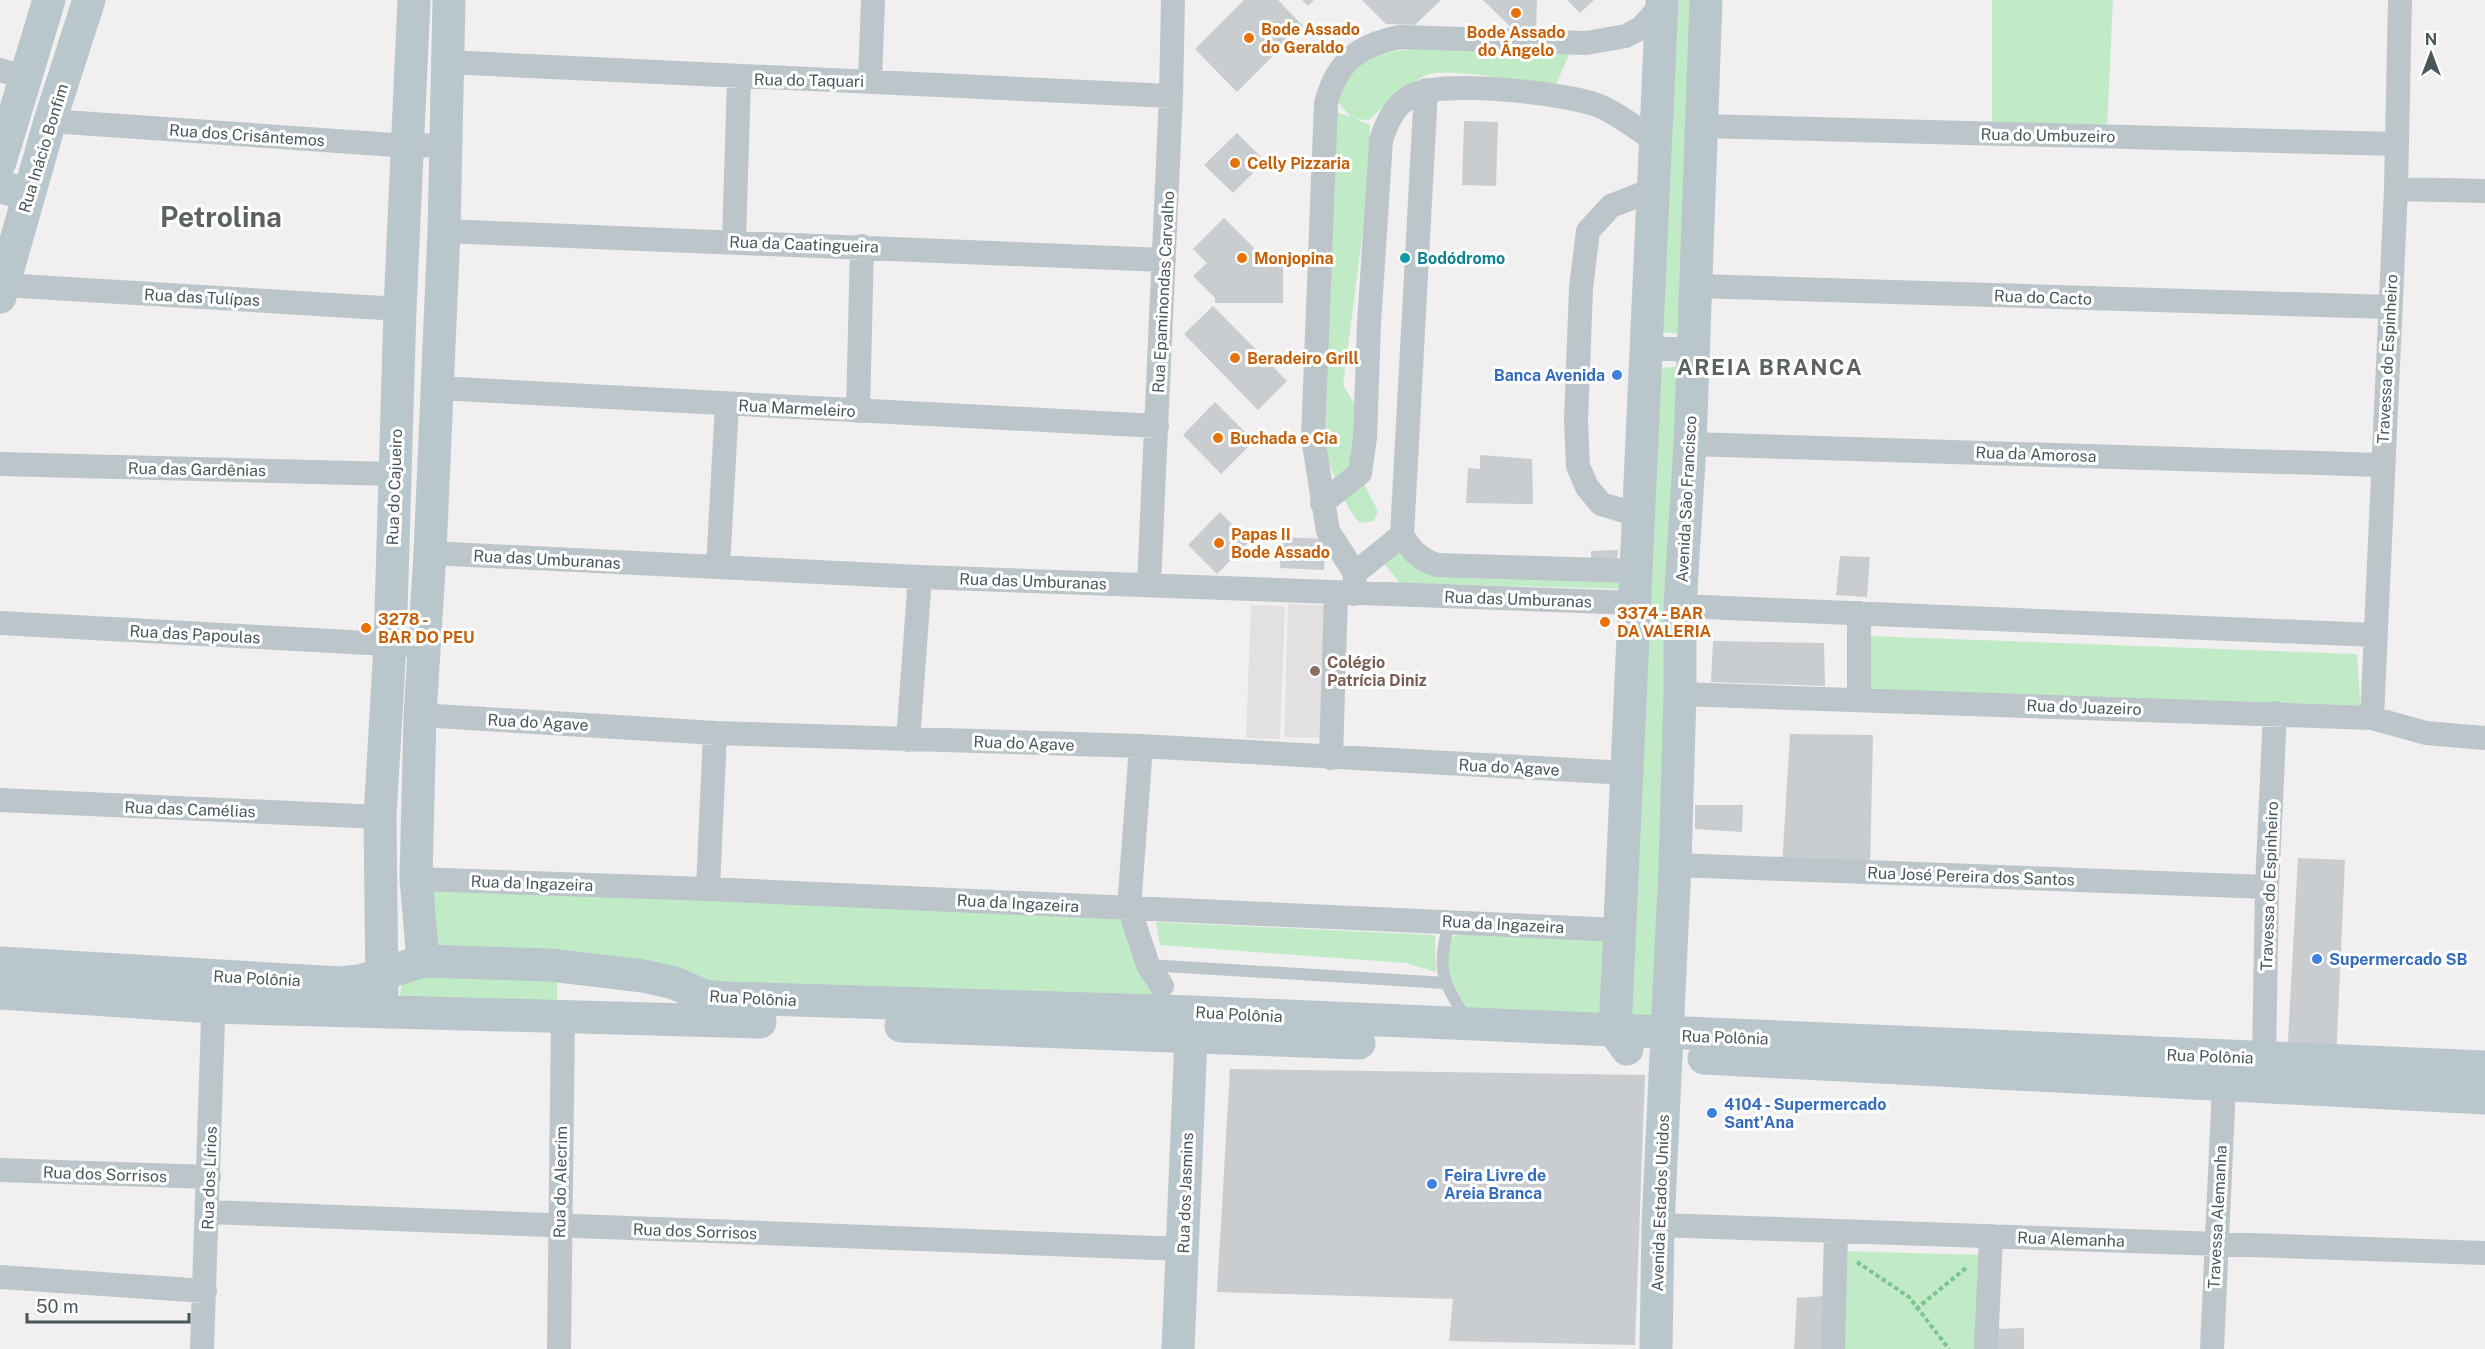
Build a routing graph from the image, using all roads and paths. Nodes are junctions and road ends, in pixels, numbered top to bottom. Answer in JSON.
{"nodes":[{"id":1,"x":49,"y":0,"type":"edge"},
{"id":2,"x":89,"y":0,"type":"edge"},
{"id":3,"x":414,"y":0,"type":"edge"},
{"id":4,"x":449,"y":0,"type":"edge"},
{"id":5,"x":873,"y":0,"type":"edge"},
{"id":6,"x":1173,"y":0,"type":"edge"},
{"id":7,"x":1707,"y":0,"type":"edge"},
{"id":8,"x":2400,"y":0,"type":"edge"},
{"id":9,"x":1661,"y":3,"type":"edge"},
{"id":10,"x":447,"y":62,"type":"junction"},
{"id":11,"x":12,"y":74,"type":"edge"},
{"id":12,"x":739,"y":78,"type":"junction"},
{"id":13,"x":870,"y":81,"type":"junction"},
{"id":14,"x":1426,"y":90,"type":"junction"},
{"id":15,"x":1172,"y":96,"type":"junction"},
{"id":16,"x":50,"y":121,"type":"junction"},
{"id":17,"x":1700,"y":126,"type":"junction"},
{"id":18,"x":1656,"y":141,"type":"junction"},
{"id":19,"x":2396,"y":144,"type":"junction"},
{"id":20,"x":409,"y":146,"type":"junction"},
{"id":21,"x":445,"y":146,"type":"junction"},
{"id":22,"x":0,"y":162,"type":"edge"},
{"id":23,"x":2396,"y":189,"type":"junction"},
{"id":24,"x":1652,"y":190,"type":"junction"},
{"id":25,"x":14,"y":191,"type":"edge"},
{"id":26,"x":2485,"y":191,"type":"edge"},
{"id":27,"x":444,"y":231,"type":"junction"},
{"id":28,"x":734,"y":241,"type":"junction"},
{"id":29,"x":862,"y":246,"type":"junction"},
{"id":30,"x":1164,"y":260,"type":"junction"},
{"id":31,"x":1696,"y":286,"type":"junction"},
{"id":32,"x":2,"y":291,"type":"edge"},
{"id":33,"x":2389,"y":307,"type":"junction"},
{"id":34,"x":400,"y":309,"type":"junction"},
{"id":35,"x":1647,"y":349,"type":"junction"},
{"id":36,"x":1692,"y":349,"type":"junction"},
{"id":37,"x":437,"y":388,"type":"junction"},
{"id":38,"x":727,"y":404,"type":"junction"},
{"id":39,"x":858,"y":411,"type":"junction"},
{"id":40,"x":1157,"y":426,"type":"junction"},
{"id":41,"x":1690,"y":444,"type":"junction"},
{"id":42,"x":0,"y":464,"type":"edge"},
{"id":43,"x":2382,"y":465,"type":"junction"},
{"id":44,"x":394,"y":474,"type":"junction"},
{"id":45,"x":1322,"y":504,"type":"junction"},
{"id":46,"x":1638,"y":515,"type":"junction"},
{"id":47,"x":1402,"y":535,"type":"junction"},
{"id":48,"x":430,"y":553,"type":"junction"},
{"id":49,"x":718,"y":567,"type":"junction"},
{"id":50,"x":1636,"y":571,"type":"junction"},
{"id":51,"x":920,"y":577,"type":"junction"},
{"id":52,"x":1149,"y":584,"type":"junction"},
{"id":53,"x":1348,"y":587,"type":"junction"},
{"id":54,"x":1635,"y":603,"type":"junction"},
{"id":55,"x":1680,"y":606,"type":"junction"},
{"id":56,"x":1859,"y":613,"type":"junction"},
{"id":57,"x":0,"y":623,"type":"edge"},
{"id":58,"x":2373,"y":635,"type":"junction"},
{"id":59,"x":390,"y":645,"type":"junction"},
{"id":60,"x":424,"y":646,"type":"junction"},
{"id":61,"x":1680,"y":694,"type":"junction"},
{"id":62,"x":1859,"y":700,"type":"junction"},
{"id":63,"x":2275,"y":713,"type":"junction"},
{"id":64,"x":420,"y":715,"type":"junction"},
{"id":65,"x":2372,"y":718,"type":"junction"},
{"id":66,"x":715,"y":733,"type":"junction"},
{"id":67,"x":2485,"y":738,"type":"edge"},
{"id":68,"x":908,"y":740,"type":"junction"},
{"id":69,"x":1141,"y":746,"type":"junction"},
{"id":70,"x":1331,"y":758,"type":"junction"},
{"id":71,"x":1627,"y":773,"type":"junction"},
{"id":72,"x":0,"y":800,"type":"edge"},
{"id":73,"x":380,"y":817,"type":"junction"},
{"id":74,"x":1675,"y":865,"type":"junction"},
{"id":75,"x":416,"y":879,"type":"junction"},
{"id":76,"x":2267,"y":887,"type":"junction"},
{"id":77,"x":708,"y":889,"type":"junction"},
{"id":78,"x":1129,"y":908,"type":"junction"},
{"id":79,"x":1449,"y":922,"type":"junction"},
{"id":80,"x":1619,"y":930,"type":"junction"},
{"id":81,"x":423,"y":961,"type":"junction"},
{"id":82,"x":0,"y":963,"type":"edge"},
{"id":83,"x":551,"y":965,"type":"junction"},
{"id":84,"x":1148,"y":965,"type":"junction"},
{"id":85,"x":381,"y":974,"type":"junction"},
{"id":86,"x":1446,"y":983,"type":"junction"},
{"id":87,"x":1162,"y":986,"type":"dead end"},
{"id":88,"x":214,"y":991,"type":"junction"},
{"id":89,"x":0,"y":993,"type":"edge"},
{"id":90,"x":398,"y":1011,"type":"junction"},
{"id":91,"x":563,"y":1015,"type":"junction"},
{"id":92,"x":1192,"y":1024,"type":"junction"},
{"id":93,"x":1471,"y":1025,"type":"junction"},
{"id":94,"x":1622,"y":1042,"type":"junction"},
{"id":95,"x":1667,"y":1045,"type":"junction"},
{"id":96,"x":2265,"y":1059,"type":"junction"},
{"id":97,"x":2485,"y":1067,"type":"edge"},
{"id":98,"x":2224,"y":1085,"type":"junction"},
{"id":99,"x":2485,"y":1098,"type":"edge"},
{"id":100,"x":0,"y":1170,"type":"edge"},
{"id":101,"x":209,"y":1177,"type":"junction"},
{"id":102,"x":208,"y":1212,"type":"junction"},
{"id":103,"x":1658,"y":1225,"type":"junction"},
{"id":104,"x":560,"y":1226,"type":"junction"},
{"id":105,"x":1992,"y":1236,"type":"junction"},
{"id":106,"x":1836,"y":1241,"type":"junction"},
{"id":107,"x":2215,"y":1245,"type":"junction"},
{"id":108,"x":1183,"y":1249,"type":"junction"},
{"id":109,"x":2485,"y":1253,"type":"edge"},
{"id":110,"x":1968,"y":1267,"type":"dead end"},
{"id":111,"x":0,"y":1277,"type":"edge"},
{"id":112,"x":205,"y":1291,"type":"junction"},
{"id":113,"x":1916,"y":1309,"type":"junction"},
{"id":114,"x":202,"y":1349,"type":"edge"},
{"id":115,"x":559,"y":1349,"type":"edge"},
{"id":116,"x":1178,"y":1349,"type":"edge"},
{"id":117,"x":1656,"y":1349,"type":"edge"},
{"id":118,"x":1833,"y":1349,"type":"edge"},
{"id":119,"x":1949,"y":1349,"type":"edge"},
{"id":120,"x":1986,"y":1349,"type":"edge"},
{"id":121,"x":2212,"y":1349,"type":"edge"}],
"edges":[{"from":1,"to":11,"type":"street"},
{"from":2,"to":16,"type":"street","name":"Rua Inácio Bonfim"},
{"from":3,"to":20,"type":"street","name":"Rua do Cajueiro"},
{"from":4,"to":10,"type":"street"},
{"from":5,"to":13,"type":"street"},
{"from":6,"to":15,"type":"street","name":"Rua Epaminondas Carvalho"},
{"from":7,"to":17,"type":"street","name":"Avenida São Francisco"},
{"from":8,"to":19,"type":"street","name":"Travessa do Espinheiro"},
{"from":9,"to":18,"type":"street"},
{"from":9,"to":45,"type":"street"},
{"from":10,"to":12,"type":"street","name":"Rua do Taquari"},
{"from":10,"to":21,"type":"street"},
{"from":11,"to":22,"type":"street"},
{"from":12,"to":13,"type":"street","name":"Rua do Taquari"},
{"from":12,"to":28,"type":"street"},
{"from":13,"to":15,"type":"street","name":"Rua do Taquari"},
{"from":14,"to":18,"type":"street"},
{"from":14,"to":45,"type":"street"},
{"from":14,"to":47,"type":"street"},
{"from":15,"to":30,"type":"street","name":"Rua Epaminondas Carvalho"},
{"from":16,"to":20,"type":"street","name":"Rua dos Crisântemos"},
{"from":16,"to":25,"type":"street","name":"Rua Inácio Bonfim"},
{"from":17,"to":19,"type":"street","name":"Rua do Umbuzeiro"},
{"from":17,"to":31,"type":"street","name":"Avenida São Francisco"},
{"from":18,"to":24,"type":"street"},
{"from":19,"to":23,"type":"street","name":"Travessa do Espinheiro"},
{"from":20,"to":21,"type":"street","name":"Rua dos Crisântemos"},
{"from":20,"to":34,"type":"street","name":"Rua do Cajueiro"},
{"from":21,"to":27,"type":"street"},
{"from":23,"to":26,"type":"street"},
{"from":23,"to":33,"type":"street","name":"Travessa do Espinheiro"},
{"from":24,"to":35,"type":"street"},
{"from":24,"to":46,"type":"street"},
{"from":25,"to":32,"type":"street","name":"Rua Inácio Bonfim"},
{"from":27,"to":28,"type":"street","name":"Rua da Caatingueira"},
{"from":27,"to":37,"type":"street"},
{"from":28,"to":29,"type":"street","name":"Rua da Caatingueira"},
{"from":29,"to":30,"type":"street","name":"Rua da Caatingueira"},
{"from":29,"to":39,"type":"street"},
{"from":30,"to":40,"type":"street","name":"Rua Epaminondas Carvalho"},
{"from":31,"to":33,"type":"street","name":"Rua do Cacto"},
{"from":31,"to":36,"type":"street","name":"Avenida São Francisco"},
{"from":32,"to":34,"type":"street","name":"Rua das Tulípas"},
{"from":33,"to":43,"type":"street","name":"Travessa do Espinheiro"},
{"from":34,"to":44,"type":"street","name":"Rua do Cajueiro"},
{"from":35,"to":36,"type":"street"},
{"from":35,"to":46,"type":"street"},
{"from":36,"to":41,"type":"street","name":"Avenida São Francisco"},
{"from":37,"to":38,"type":"street","name":"Rua Marmeleiro"},
{"from":37,"to":48,"type":"street"},
{"from":38,"to":39,"type":"street","name":"Rua Marmeleiro"},
{"from":38,"to":49,"type":"street"},
{"from":39,"to":40,"type":"street","name":"Rua Marmeleiro"},
{"from":40,"to":52,"type":"street","name":"Rua Epaminondas Carvalho"},
{"from":41,"to":43,"type":"street","name":"Rua da Amorosa"},
{"from":41,"to":55,"type":"street","name":"Avenida São Francisco"},
{"from":42,"to":44,"type":"street","name":"Rua das Gardênias"},
{"from":43,"to":58,"type":"street","name":"Travessa do Espinheiro"},
{"from":44,"to":59,"type":"street","name":"Rua do Cajueiro"},
{"from":45,"to":53,"type":"street"},
{"from":46,"to":50,"type":"street"},
{"from":47,"to":50,"type":"street"},
{"from":47,"to":53,"type":"street"},
{"from":48,"to":49,"type":"street","name":"Rua das Umburanas"},
{"from":48,"to":60,"type":"street"},
{"from":49,"to":51,"type":"street","name":"Rua das Umburanas"},
{"from":50,"to":54,"type":"street"},
{"from":51,"to":52,"type":"street","name":"Rua das Umburanas"},
{"from":51,"to":68,"type":"street"},
{"from":52,"to":53,"type":"street","name":"Rua das Umburanas"},
{"from":53,"to":54,"type":"street","name":"Rua das Umburanas"},
{"from":53,"to":70,"type":"street"},
{"from":54,"to":71,"type":"street"},
{"from":55,"to":56,"type":"street"},
{"from":55,"to":61,"type":"street","name":"Avenida São Francisco"},
{"from":56,"to":58,"type":"street"},
{"from":56,"to":62,"type":"street"},
{"from":57,"to":59,"type":"street","name":"Rua das Papoulas"},
{"from":58,"to":65,"type":"street","name":"Travessa do Espinheiro"},
{"from":59,"to":60,"type":"street","name":"Rua das Papoulas"},
{"from":59,"to":73,"type":"street","name":"Rua do Cajueiro"},
{"from":60,"to":64,"type":"street"},
{"from":61,"to":62,"type":"street","name":"Rua do Juazeiro"},
{"from":61,"to":74,"type":"street","name":"Avenida São Francisco"},
{"from":62,"to":63,"type":"street","name":"Rua do Juazeiro"},
{"from":63,"to":65,"type":"street","name":"Rua do Juazeiro"},
{"from":63,"to":76,"type":"street","name":"Travessa do Espinheiro"},
{"from":64,"to":66,"type":"street","name":"Rua do Agave"},
{"from":64,"to":75,"type":"street"},
{"from":65,"to":67,"type":"street","name":"Rua do Juazeiro"},
{"from":66,"to":68,"type":"street","name":"Rua do Agave"},
{"from":66,"to":77,"type":"street"},
{"from":68,"to":69,"type":"street","name":"Rua do Agave"},
{"from":69,"to":70,"type":"street","name":"Rua do Agave"},
{"from":69,"to":78,"type":"street"},
{"from":70,"to":71,"type":"street","name":"Rua do Agave"},
{"from":71,"to":80,"type":"street"},
{"from":72,"to":73,"type":"street","name":"Rua das Camélias"},
{"from":73,"to":85,"type":"street","name":"Rua do Cajueiro"},
{"from":74,"to":76,"type":"street","name":"Rua José Pereira dos Santos"},
{"from":74,"to":95,"type":"street","name":"Avenida São Francisco"},
{"from":75,"to":77,"type":"street","name":"Rua da Ingazeira"},
{"from":75,"to":81,"type":"street"},
{"from":76,"to":96,"type":"street","name":"Travessa do Espinheiro"},
{"from":77,"to":78,"type":"street","name":"Rua da Ingazeira"},
{"from":78,"to":79,"type":"street","name":"Rua da Ingazeira"},
{"from":78,"to":84,"type":"street"},
{"from":79,"to":80,"type":"street","name":"Rua da Ingazeira"},
{"from":79,"to":86,"type":"lane"},
{"from":80,"to":94,"type":"street"},
{"from":81,"to":83,"type":"street","name":"Rua Polônia"},
{"from":81,"to":85,"type":"street","name":"Rua Polônia"},
{"from":82,"to":88,"type":"street","name":"Rua Polônia"},
{"from":83,"to":91,"type":"street"},
{"from":83,"to":92,"type":"street","name":"Rua Polônia"},
{"from":84,"to":86,"type":"lane"},
{"from":84,"to":87,"type":"street"},
{"from":85,"to":88,"type":"street","name":"Rua Polônia"},
{"from":85,"to":90,"type":"street","name":"Rua do Cajueiro"},
{"from":86,"to":93,"type":"lane"},
{"from":88,"to":89,"type":"street","name":"Rua Polônia"},
{"from":88,"to":90,"type":"street","name":"Rua Polônia"},
{"from":88,"to":101,"type":"street","name":"Rua dos Lírios"},
{"from":90,"to":91,"type":"street","name":"Rua Polônia"},
{"from":91,"to":92,"type":"street","name":"Rua Polônia"},
{"from":91,"to":104,"type":"street","name":"Rua do Alecrim"},
{"from":92,"to":93,"type":"street","name":"Rua Polônia"},
{"from":92,"to":94,"type":"street","name":"Rua Polônia"},
{"from":92,"to":108,"type":"street","name":"Rua dos Jasmins"},
{"from":93,"to":94,"type":"street","name":"Rua Polônia"},
{"from":94,"to":95,"type":"street","name":"Rua Polônia"},
{"from":95,"to":96,"type":"street","name":"Rua Polônia"},
{"from":95,"to":98,"type":"street","name":"Rua Polônia"},
{"from":95,"to":103,"type":"street","name":"Avenida Estados Unidos"},
{"from":96,"to":97,"type":"street","name":"Rua Polônia"},
{"from":98,"to":99,"type":"street","name":"Rua Polônia"},
{"from":98,"to":107,"type":"street","name":"Travessa Alemanha"},
{"from":100,"to":101,"type":"street","name":"Rua dos Sorrisos"},
{"from":101,"to":102,"type":"street","name":"Rua dos Lírios"},
{"from":102,"to":104,"type":"street","name":"Rua dos Sorrisos"},
{"from":102,"to":112,"type":"street","name":"Rua dos Lírios"},
{"from":103,"to":106,"type":"street","name":"Rua Alemanha"},
{"from":103,"to":117,"type":"street","name":"Avenida Estados Unidos"},
{"from":104,"to":108,"type":"street","name":"Rua dos Sorrisos"},
{"from":104,"to":115,"type":"street","name":"Rua do Alecrim"},
{"from":105,"to":106,"type":"street","name":"Rua Alemanha"},
{"from":105,"to":107,"type":"street","name":"Rua Alemanha"},
{"from":105,"to":120,"type":"street"},
{"from":106,"to":113,"type":"path"},
{"from":106,"to":118,"type":"street"},
{"from":107,"to":109,"type":"street","name":"Rua Alemanha"},
{"from":107,"to":121,"type":"street","name":"Travessa Alemanha"},
{"from":108,"to":116,"type":"street","name":"Rua dos Jasmins"},
{"from":110,"to":113,"type":"path"},
{"from":111,"to":112,"type":"street"},
{"from":112,"to":114,"type":"street","name":"Rua dos Lírios"},
{"from":113,"to":119,"type":"path"}]}
